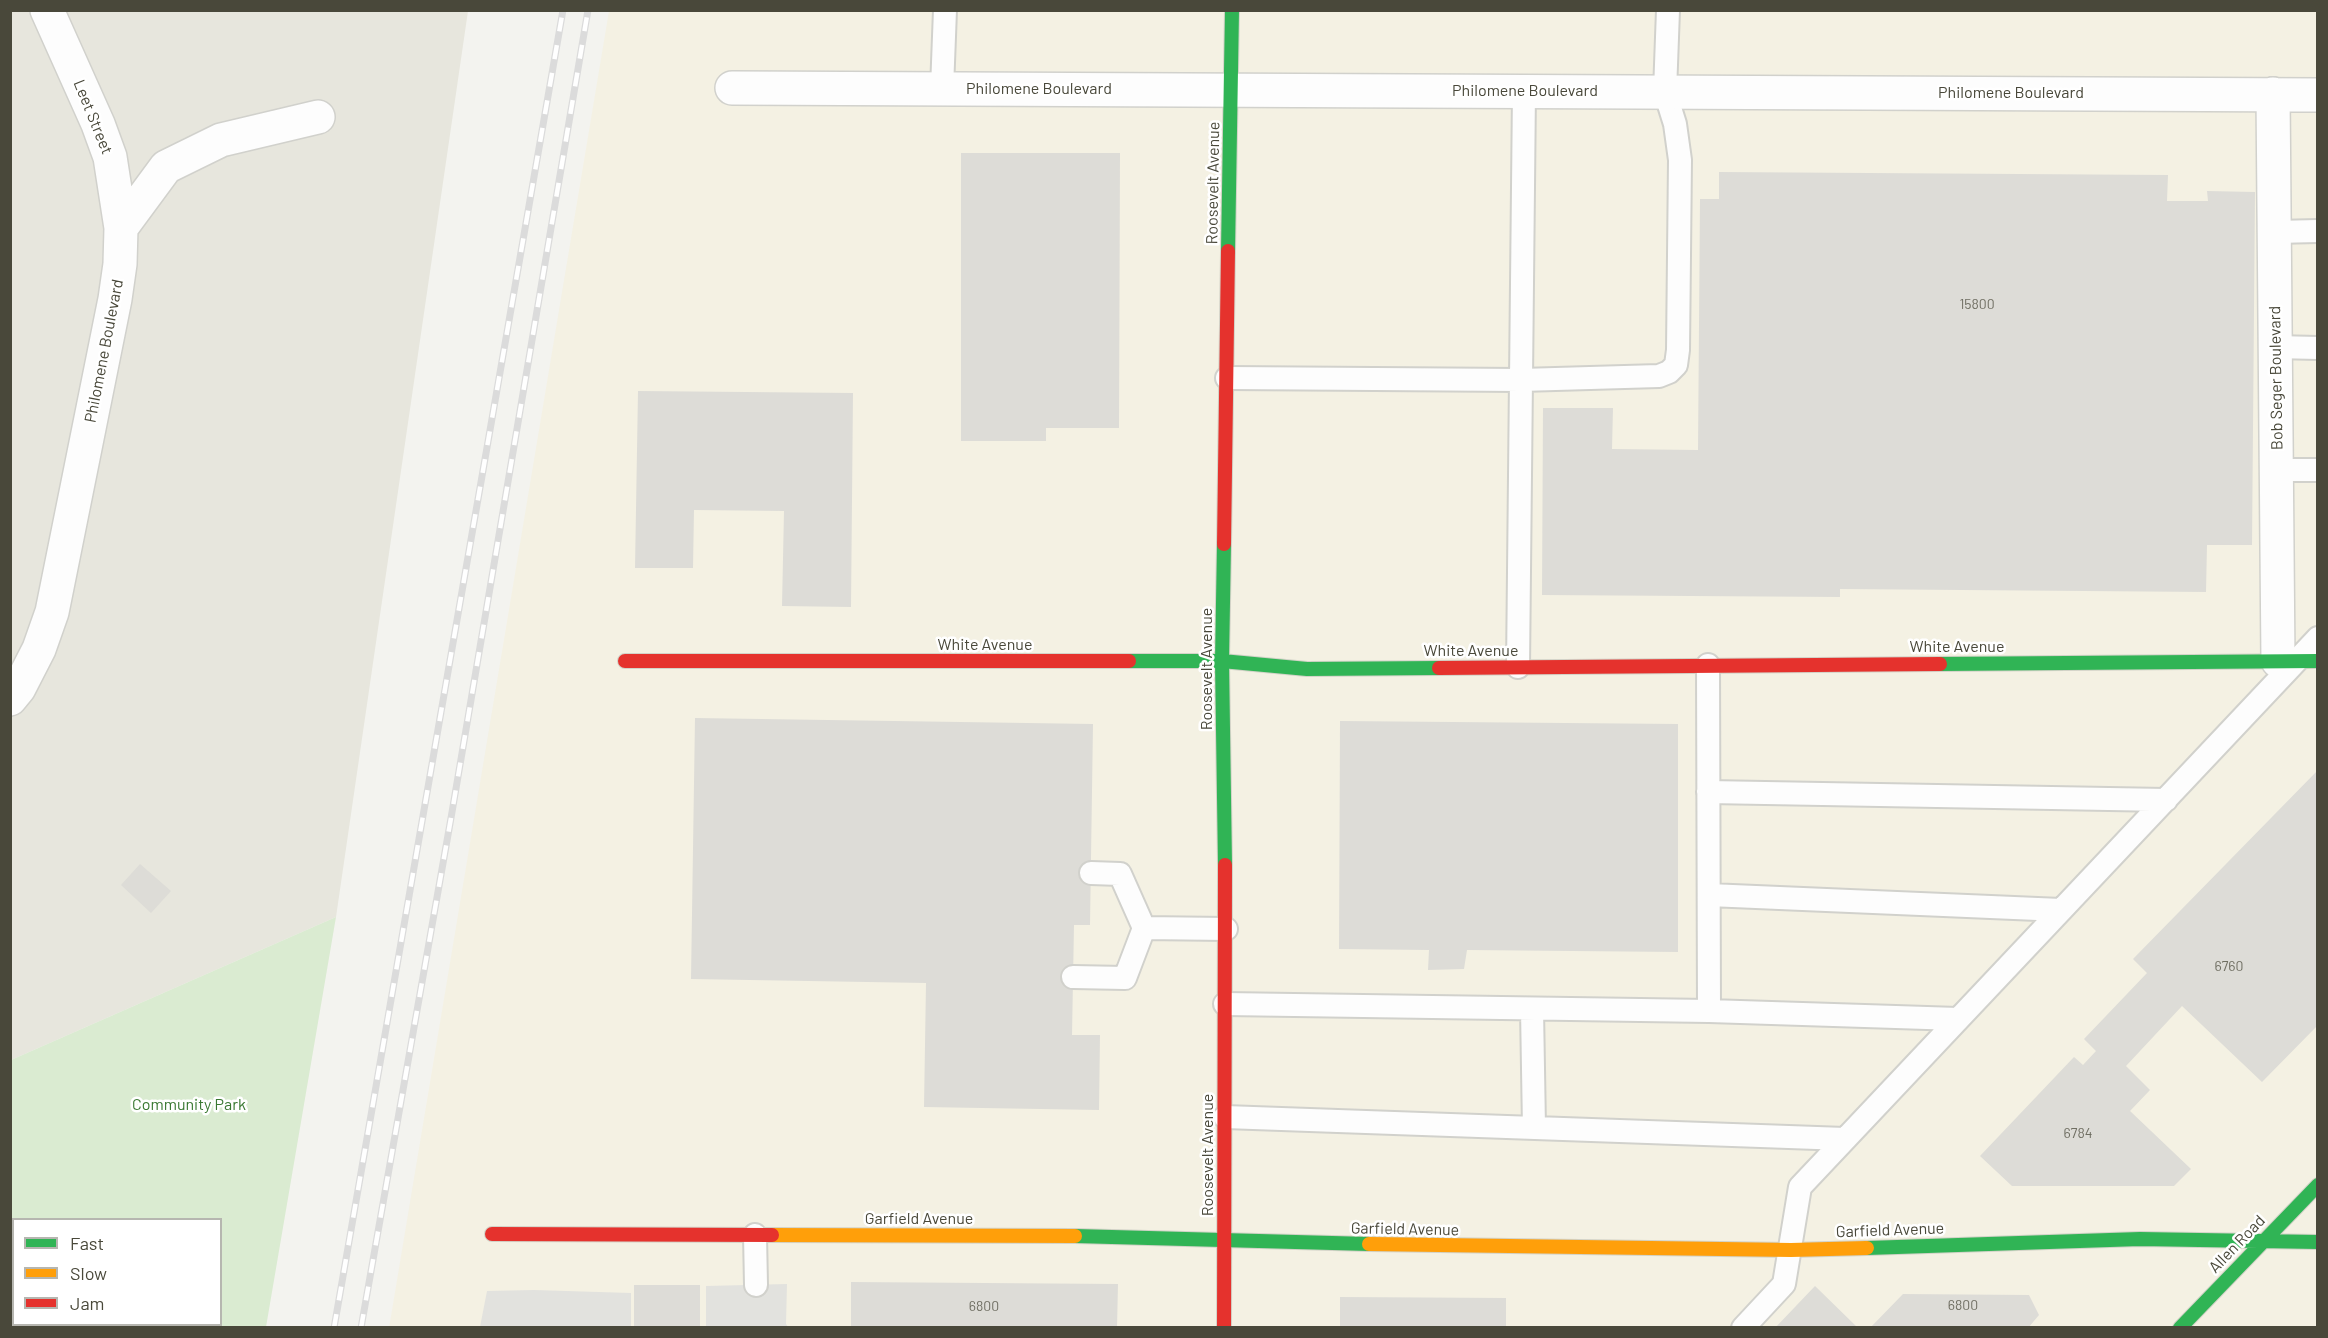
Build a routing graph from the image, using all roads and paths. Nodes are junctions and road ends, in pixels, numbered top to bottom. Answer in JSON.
{"nodes":[{"id":1,"x":47,"y":10,"type":"edge"},
{"id":2,"x":945,"y":10,"type":"edge"},
{"id":3,"x":1232,"y":10,"type":"edge"},
{"id":4,"x":1668,"y":10,"type":"edge"},
{"id":5,"x":732,"y":88,"type":"dead end"},
{"id":6,"x":942,"y":89,"type":"junction"},
{"id":7,"x":1232,"y":90,"type":"junction"},
{"id":8,"x":1524,"y":91,"type":"junction"},
{"id":9,"x":1665,"y":92,"type":"junction"},
{"id":10,"x":2273,"y":94,"type":"junction"},
{"id":11,"x":2318,"y":95,"type":"edge"},
{"id":12,"x":318,"y":117,"type":"dead end"},
{"id":13,"x":121,"y":228,"type":"junction"},
{"id":14,"x":2318,"y":231,"type":"edge"},
{"id":15,"x":2275,"y":232,"type":"junction"},
{"id":16,"x":2275,"y":347,"type":"junction"},
{"id":17,"x":2318,"y":348,"type":"edge"},
{"id":18,"x":1227,"y":378,"type":"junction"},
{"id":19,"x":1521,"y":380,"type":"junction"},
{"id":20,"x":2277,"y":470,"type":"junction"},
{"id":21,"x":2318,"y":470,"type":"edge"},
{"id":22,"x":2318,"y":638,"type":"edge"},
{"id":23,"x":625,"y":661,"type":"dead end"},
{"id":24,"x":1222,"y":661,"type":"junction"},
{"id":25,"x":2298,"y":661,"type":"edge"},
{"id":26,"x":1708,"y":665,"type":"junction"},
{"id":27,"x":1518,"y":667,"type":"junction"},
{"id":28,"x":10,"y":699,"type":"edge"},
{"id":29,"x":1708,"y":792,"type":"junction"},
{"id":30,"x":2166,"y":800,"type":"junction"},
{"id":31,"x":1091,"y":873,"type":"dead end"},
{"id":32,"x":1708,"y":896,"type":"junction"},
{"id":33,"x":2061,"y":910,"type":"junction"},
{"id":34,"x":1144,"y":928,"type":"junction"},
{"id":35,"x":1226,"y":929,"type":"junction"},
{"id":36,"x":1073,"y":977,"type":"dead end"},
{"id":37,"x":1226,"y":1004,"type":"junction"},
{"id":38,"x":1532,"y":1009,"type":"junction"},
{"id":39,"x":1709,"y":1011,"type":"junction"},
{"id":40,"x":1958,"y":1019,"type":"junction"},
{"id":41,"x":1225,"y":1117,"type":"junction"},
{"id":42,"x":1534,"y":1128,"type":"junction"},
{"id":43,"x":1845,"y":1139,"type":"junction"},
{"id":44,"x":2318,"y":1185,"type":"edge"},
{"id":45,"x":492,"y":1234,"type":"dead end"},
{"id":46,"x":755,"y":1235,"type":"junction"},
{"id":47,"x":1224,"y":1240,"type":"junction"},
{"id":48,"x":2261,"y":1242,"type":"junction"},
{"id":49,"x":2318,"y":1242,"type":"edge"},
{"id":50,"x":1791,"y":1250,"type":"junction"},
{"id":51,"x":756,"y":1285,"type":"dead end"},
{"id":52,"x":1224,"y":1328,"type":"edge"},
{"id":53,"x":1743,"y":1328,"type":"edge"},
{"id":54,"x":2180,"y":1328,"type":"edge"}],
"edges":[{"from":1,"to":13,"type":"street","name":"Leet Street"},
{"from":2,"to":6,"type":"lane"},
{"from":3,"to":7,"type":"street","name":"Roosevelt Avenue"},
{"from":4,"to":9,"type":"lane"},
{"from":5,"to":6,"type":"street","name":"Philomene Boulevard"},
{"from":6,"to":7,"type":"street","name":"Philomene Boulevard"},
{"from":7,"to":8,"type":"street","name":"Philomene Boulevard"},
{"from":7,"to":18,"type":"street","name":"Roosevelt Avenue"},
{"from":8,"to":9,"type":"street","name":"Philomene Boulevard"},
{"from":8,"to":19,"type":"lane"},
{"from":9,"to":10,"type":"street","name":"Philomene Boulevard"},
{"from":9,"to":19,"type":"lane"},
{"from":10,"to":11,"type":"street","name":"Philomene Boulevard"},
{"from":10,"to":15,"type":"street","name":"Bob Seger Boulevard"},
{"from":12,"to":13,"type":"street"},
{"from":13,"to":28,"type":"street","name":"Philomene Boulevard"},
{"from":14,"to":15,"type":"lane"},
{"from":15,"to":16,"type":"street","name":"Bob Seger Boulevard"},
{"from":16,"to":17,"type":"lane"},
{"from":16,"to":20,"type":"street","name":"Bob Seger Boulevard"},
{"from":18,"to":19,"type":"lane"},
{"from":18,"to":24,"type":"street","name":"Roosevelt Avenue"},
{"from":19,"to":27,"type":"lane"},
{"from":20,"to":21,"type":"lane"},
{"from":20,"to":25,"type":"street","name":"Bob Seger Boulevard"},
{"from":22,"to":25,"type":"lane"},
{"from":23,"to":24,"type":"street","name":"White Avenue"},
{"from":24,"to":27,"type":"street","name":"White Avenue"},
{"from":24,"to":35,"type":"street","name":"Roosevelt Avenue"},
{"from":25,"to":26,"type":"street","name":"White Avenue"},
{"from":25,"to":30,"type":"lane"},
{"from":26,"to":27,"type":"street","name":"White Avenue"},
{"from":26,"to":29,"type":"lane"},
{"from":29,"to":30,"type":"lane"},
{"from":29,"to":32,"type":"lane"},
{"from":30,"to":33,"type":"lane"},
{"from":31,"to":34,"type":"lane"},
{"from":32,"to":33,"type":"lane"},
{"from":32,"to":39,"type":"lane"},
{"from":33,"to":40,"type":"lane"},
{"from":34,"to":35,"type":"lane"},
{"from":34,"to":36,"type":"lane"},
{"from":35,"to":37,"type":"street","name":"Roosevelt Avenue"},
{"from":37,"to":38,"type":"lane"},
{"from":37,"to":41,"type":"street","name":"Roosevelt Avenue"},
{"from":38,"to":39,"type":"lane"},
{"from":38,"to":42,"type":"lane"},
{"from":39,"to":40,"type":"lane"},
{"from":40,"to":43,"type":"lane"},
{"from":41,"to":42,"type":"lane"},
{"from":41,"to":47,"type":"street","name":"Roosevelt Avenue"},
{"from":42,"to":43,"type":"lane"},
{"from":43,"to":50,"type":"lane"},
{"from":44,"to":48,"type":"street","name":"Allen Road"},
{"from":45,"to":46,"type":"street","name":"Garfield Avenue"},
{"from":46,"to":47,"type":"street","name":"Garfield Avenue"},
{"from":46,"to":51,"type":"lane"},
{"from":47,"to":50,"type":"street","name":"Garfield Avenue"},
{"from":47,"to":52,"type":"street","name":"Roosevelt Avenue"},
{"from":48,"to":49,"type":"street","name":"Garfield Avenue"},
{"from":48,"to":50,"type":"street","name":"Garfield Avenue"},
{"from":48,"to":54,"type":"street","name":"Allen Road"},
{"from":50,"to":53,"type":"lane"}]}
